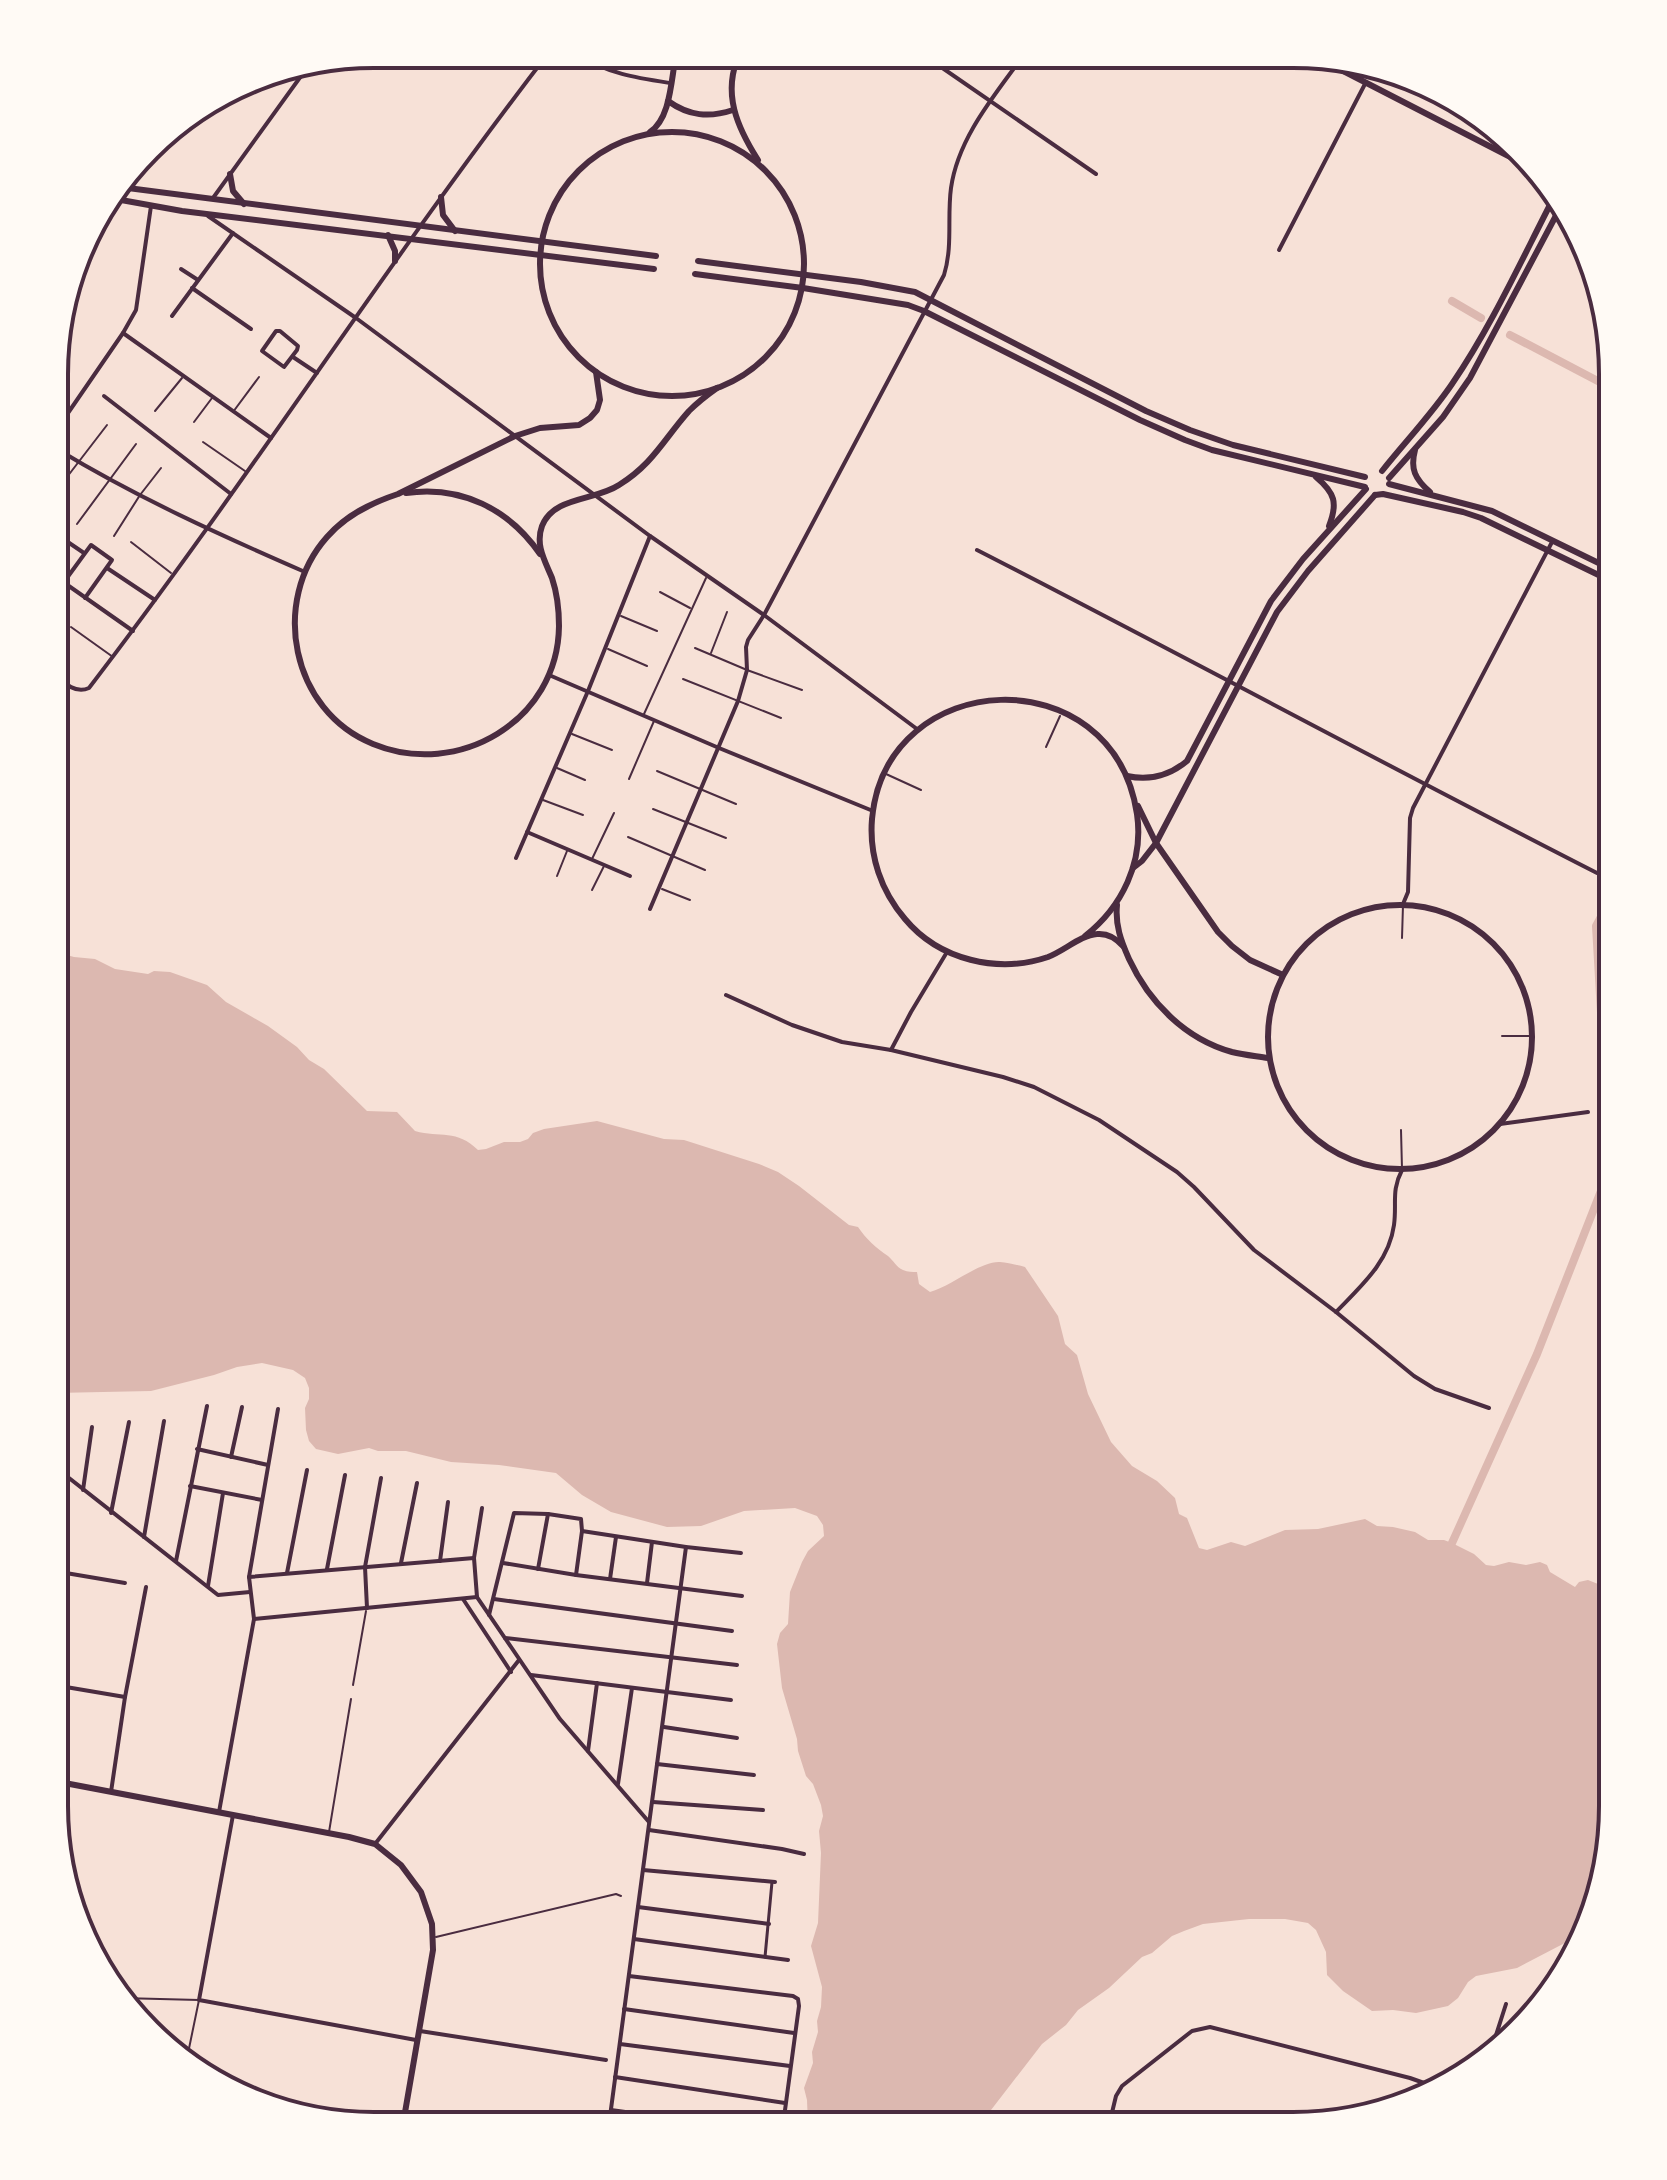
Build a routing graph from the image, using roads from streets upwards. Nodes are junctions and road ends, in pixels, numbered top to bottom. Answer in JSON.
{"nodes":[{"id":1,"x":537,"y":68,"type":"edge"},
{"id":2,"x":604,"y":68,"type":"edge"},
{"id":3,"x":673,"y":68,"type":"edge"},
{"id":4,"x":736,"y":68,"type":"edge"},
{"id":5,"x":943,"y":68,"type":"edge"},
{"id":6,"x":1014,"y":68,"type":"edge"},
{"id":7,"x":1349,"y":73,"type":"edge"},
{"id":8,"x":300,"y":77,"type":"edge"},
{"id":9,"x":1366,"y":82,"type":"junction"},
{"id":10,"x":670,"y":83,"type":"junction"},
{"id":11,"x":668,"y":101,"type":"junction"},
{"id":12,"x":991,"y":101,"type":"junction"},
{"id":13,"x":733,"y":110,"type":"junction"},
{"id":14,"x":647,"y":134,"type":"junction"},
{"id":15,"x":1504,"y":153,"type":"edge"},
{"id":16,"x":759,"y":163,"type":"junction"},
{"id":17,"x":230,"y":174,"type":"junction"},
{"id":18,"x":1096,"y":174,"type":"dead end"},
{"id":19,"x":131,"y":189,"type":"edge"},
{"id":20,"x":441,"y":197,"type":"junction"},
{"id":21,"x":122,"y":200,"type":"edge"},
{"id":22,"x":212,"y":200,"type":"junction"},
{"id":23,"x":244,"y":204,"type":"junction"},
{"id":24,"x":151,"y":206,"type":"junction"},
{"id":25,"x":1549,"y":207,"type":"edge"},
{"id":26,"x":206,"y":214,"type":"junction"},
{"id":27,"x":1555,"y":217,"type":"edge"},
{"id":28,"x":419,"y":226,"type":"junction"},
{"id":29,"x":455,"y":231,"type":"junction"},
{"id":30,"x":233,"y":233,"type":"junction"},
{"id":31,"x":388,"y":235,"type":"junction"},
{"id":32,"x":411,"y":238,"type":"junction"},
{"id":33,"x":541,"y":242,"type":"junction"},
{"id":34,"x":581,"y":246,"type":"junction"},
{"id":35,"x":1279,"y":250,"type":"dead end"},
{"id":36,"x":540,"y":255,"type":"junction"},
{"id":37,"x":578,"y":259,"type":"junction"},
{"id":38,"x":395,"y":261,"type":"junction"},
{"id":39,"x":755,"y":268,"type":"junction"},
{"id":40,"x":181,"y":269,"type":"dead end"},
{"id":41,"x":805,"y":275,"type":"junction"},
{"id":42,"x":198,"y":280,"type":"junction"},
{"id":43,"x":754,"y":282,"type":"junction"},
{"id":44,"x":192,"y":288,"type":"junction"},
{"id":45,"x":803,"y":288,"type":"junction"},
{"id":46,"x":931,"y":299,"type":"junction"},
{"id":47,"x":924,"y":311,"type":"junction"},
{"id":48,"x":172,"y":316,"type":"dead end"},
{"id":49,"x":356,"y":318,"type":"junction"},
{"id":50,"x":251,"y":329,"type":"dead end"},
{"id":51,"x":123,"y":333,"type":"junction"},
{"id":52,"x":293,"y":357,"type":"junction"},
{"id":53,"x":596,"y":372,"type":"junction"},
{"id":54,"x":317,"y":373,"type":"junction"},
{"id":55,"x":717,"y":388,"type":"junction"},
{"id":56,"x":104,"y":396,"type":"dead end"},
{"id":57,"x":68,"y":413,"type":"edge"},
{"id":58,"x":1190,"y":430,"type":"junction"},
{"id":59,"x":515,"y":436,"type":"junction"},
{"id":60,"x":271,"y":438,"type":"junction"},
{"id":61,"x":1185,"y":440,"type":"junction"},
{"id":62,"x":1233,"y":445,"type":"junction"},
{"id":63,"x":1415,"y":449,"type":"junction"},
{"id":64,"x":1231,"y":454,"type":"junction"},
{"id":65,"x":68,"y":456,"type":"edge"},
{"id":66,"x":1373,"y":472,"type":"junction"},
{"id":67,"x":1313,"y":475,"type":"junction"},
{"id":68,"x":1389,"y":481,"type":"junction"},
{"id":69,"x":1366,"y":488,"type":"junction"},
{"id":70,"x":231,"y":494,"type":"junction"},
{"id":71,"x":398,"y":494,"type":"junction"},
{"id":72,"x":1379,"y":494,"type":"junction"},
{"id":73,"x":1433,"y":494,"type":"junction"},
{"id":74,"x":595,"y":495,"type":"junction"},
{"id":75,"x":206,"y":529,"type":"junction"},
{"id":76,"x":1326,"y":533,"type":"junction"},
{"id":77,"x":650,"y":536,"type":"junction"},
{"id":78,"x":1554,"y":540,"type":"junction"},
{"id":79,"x":68,"y":542,"type":"edge"},
{"id":80,"x":1548,"y":549,"type":"junction"},
{"id":81,"x":977,"y":550,"type":"dead end"},
{"id":82,"x":84,"y":553,"type":"junction"},
{"id":83,"x":542,"y":557,"type":"junction"},
{"id":84,"x":1599,"y":563,"type":"edge"},
{"id":85,"x":107,"y":568,"type":"junction"},
{"id":86,"x":305,"y":572,"type":"junction"},
{"id":87,"x":1599,"y":575,"type":"edge"},
{"id":88,"x":68,"y":576,"type":"edge"},
{"id":89,"x":68,"y":585,"type":"edge"},
{"id":90,"x":85,"y":598,"type":"junction"},
{"id":91,"x":155,"y":600,"type":"junction"},
{"id":92,"x":764,"y":615,"type":"junction"},
{"id":93,"x":133,"y":631,"type":"junction"},
{"id":94,"x":549,"y":675,"type":"junction"},
{"id":95,"x":1230,"y":681,"type":"junction"},
{"id":96,"x":68,"y":686,"type":"edge"},
{"id":97,"x":1239,"y":687,"type":"junction"},
{"id":98,"x":588,"y":691,"type":"junction"},
{"id":99,"x":919,"y":731,"type":"junction"},
{"id":100,"x":719,"y":748,"type":"junction"},
{"id":101,"x":1127,"y":776,"type":"junction"},
{"id":102,"x":1425,"y":786,"type":"junction"},
{"id":103,"x":1134,"y":798,"type":"junction"},
{"id":104,"x":873,"y":811,"type":"junction"},
{"id":105,"x":527,"y":832,"type":"junction"},
{"id":106,"x":1138,"y":840,"type":"junction"},
{"id":107,"x":1156,"y":843,"type":"junction"},
{"id":108,"x":516,"y":858,"type":"dead end"},
{"id":109,"x":1133,"y":868,"type":"junction"},
{"id":110,"x":1597,"y":873,"type":"dead end"},
{"id":111,"x":630,"y":876,"type":"dead end"},
{"id":112,"x":1117,"y":904,"type":"junction"},
{"id":113,"x":1403,"y":904,"type":"junction"},
{"id":114,"x":650,"y":909,"type":"dead end"},
{"id":115,"x":1085,"y":936,"type":"junction"},
{"id":116,"x":1123,"y":946,"type":"junction"},
{"id":117,"x":947,"y":952,"type":"junction"},
{"id":118,"x":1283,"y":975,"type":"junction"},
{"id":119,"x":726,"y":995,"type":"dead end"},
{"id":120,"x":891,"y":1050,"type":"junction"},
{"id":121,"x":1268,"y":1058,"type":"junction"},
{"id":122,"x":1588,"y":1112,"type":"dead end"},
{"id":123,"x":1500,"y":1124,"type":"junction"},
{"id":124,"x":1402,"y":1170,"type":"junction"},
{"id":125,"x":1336,"y":1312,"type":"junction"},
{"id":126,"x":207,"y":1406,"type":"dead end"},
{"id":127,"x":242,"y":1407,"type":"dead end"},
{"id":128,"x":1489,"y":1408,"type":"dead end"},
{"id":129,"x":278,"y":1409,"type":"dead end"},
{"id":130,"x":164,"y":1421,"type":"dead end"},
{"id":131,"x":129,"y":1422,"type":"dead end"},
{"id":132,"x":92,"y":1427,"type":"dead end"},
{"id":133,"x":197,"y":1449,"type":"junction"},
{"id":134,"x":231,"y":1457,"type":"junction"},
{"id":135,"x":268,"y":1465,"type":"junction"},
{"id":136,"x":307,"y":1470,"type":"dead end"},
{"id":137,"x":345,"y":1475,"type":"dead end"},
{"id":138,"x":68,"y":1478,"type":"edge"},
{"id":139,"x":381,"y":1478,"type":"dead end"},
{"id":140,"x":417,"y":1483,"type":"dead end"},
{"id":141,"x":190,"y":1486,"type":"junction"},
{"id":142,"x":83,"y":1490,"type":"junction"},
{"id":143,"x":223,"y":1493,"type":"junction"},
{"id":144,"x":262,"y":1500,"type":"junction"},
{"id":145,"x":448,"y":1502,"type":"dead end"},
{"id":146,"x":482,"y":1508,"type":"dead end"},
{"id":147,"x":111,"y":1513,"type":"junction"},
{"id":148,"x":548,"y":1514,"type":"junction"},
{"id":149,"x":582,"y":1531,"type":"junction"},
{"id":150,"x":144,"y":1537,"type":"junction"},
{"id":151,"x":616,"y":1537,"type":"junction"},
{"id":152,"x":652,"y":1542,"type":"junction"},
{"id":153,"x":686,"y":1547,"type":"junction"},
{"id":154,"x":741,"y":1553,"type":"dead end"},
{"id":155,"x":474,"y":1558,"type":"junction"},
{"id":156,"x":440,"y":1561,"type":"junction"},
{"id":157,"x":175,"y":1562,"type":"junction"},
{"id":158,"x":503,"y":1563,"type":"junction"},
{"id":159,"x":401,"y":1564,"type":"junction"},
{"id":160,"x":365,"y":1567,"type":"junction"},
{"id":161,"x":327,"y":1569,"type":"junction"},
{"id":162,"x":538,"y":1569,"type":"junction"},
{"id":163,"x":68,"y":1573,"type":"edge"},
{"id":164,"x":287,"y":1573,"type":"junction"},
{"id":165,"x":576,"y":1575,"type":"junction"},
{"id":166,"x":249,"y":1577,"type":"junction"},
{"id":167,"x":610,"y":1579,"type":"junction"},
{"id":168,"x":125,"y":1583,"type":"dead end"},
{"id":169,"x":647,"y":1584,"type":"junction"},
{"id":170,"x":146,"y":1587,"type":"dead end"},
{"id":171,"x":207,"y":1587,"type":"junction"},
{"id":172,"x":681,"y":1588,"type":"junction"},
{"id":173,"x":250,"y":1592,"type":"junction"},
{"id":174,"x":742,"y":1596,"type":"dead end"},
{"id":175,"x":477,"y":1597,"type":"junction"},
{"id":176,"x":463,"y":1599,"type":"junction"},
{"id":177,"x":494,"y":1599,"type":"junction"},
{"id":178,"x":367,"y":1608,"type":"junction"},
{"id":179,"x":489,"y":1615,"type":"junction"},
{"id":180,"x":254,"y":1619,"type":"junction"},
{"id":181,"x":676,"y":1623,"type":"junction"},
{"id":182,"x":732,"y":1631,"type":"dead end"},
{"id":183,"x":505,"y":1638,"type":"junction"},
{"id":184,"x":672,"y":1657,"type":"junction"},
{"id":185,"x":519,"y":1660,"type":"junction"},
{"id":186,"x":737,"y":1665,"type":"dead end"},
{"id":187,"x":511,"y":1672,"type":"junction"},
{"id":188,"x":530,"y":1675,"type":"junction"},
{"id":189,"x":597,"y":1683,"type":"junction"},
{"id":190,"x":68,"y":1687,"type":"edge"},
{"id":191,"x":632,"y":1688,"type":"junction"},
{"id":192,"x":667,"y":1692,"type":"junction"},
{"id":193,"x":125,"y":1697,"type":"junction"},
{"id":194,"x":731,"y":1700,"type":"dead end"},
{"id":195,"x":663,"y":1727,"type":"junction"},
{"id":196,"x":737,"y":1738,"type":"dead end"},
{"id":197,"x":588,"y":1751,"type":"junction"},
{"id":198,"x":657,"y":1764,"type":"junction"},
{"id":199,"x":754,"y":1775,"type":"dead end"},
{"id":200,"x":68,"y":1784,"type":"edge"},
{"id":201,"x":618,"y":1785,"type":"junction"},
{"id":202,"x":111,"y":1792,"type":"junction"},
{"id":203,"x":652,"y":1802,"type":"junction"},
{"id":204,"x":763,"y":1810,"type":"dead end"},
{"id":205,"x":219,"y":1812,"type":"junction"},
{"id":206,"x":233,"y":1815,"type":"junction"},
{"id":207,"x":649,"y":1823,"type":"junction"},
{"id":208,"x":649,"y":1830,"type":"junction"},
{"id":209,"x":375,"y":1844,"type":"junction"},
{"id":210,"x":804,"y":1854,"type":"dead end"},
{"id":211,"x":643,"y":1870,"type":"junction"},
{"id":212,"x":774,"y":1882,"type":"joint"},
{"id":213,"x":638,"y":1907,"type":"junction"},
{"id":214,"x":769,"y":1924,"type":"junction"},
{"id":215,"x":634,"y":1939,"type":"junction"},
{"id":216,"x":765,"y":1957,"type":"junction"},
{"id":217,"x":788,"y":1960,"type":"dead end"},
{"id":218,"x":629,"y":1976,"type":"junction"},
{"id":219,"x":1506,"y":2004,"type":"dead end"},
{"id":220,"x":624,"y":2009,"type":"junction"},
{"id":221,"x":420,"y":2031,"type":"junction"},
{"id":222,"x":794,"y":2033,"type":"junction"},
{"id":223,"x":1496,"y":2035,"type":"edge"},
{"id":224,"x":418,"y":2040,"type":"junction"},
{"id":225,"x":620,"y":2044,"type":"junction"},
{"id":226,"x":606,"y":2060,"type":"dead end"},
{"id":227,"x":790,"y":2066,"type":"junction"},
{"id":228,"x":615,"y":2077,"type":"junction"},
{"id":229,"x":1423,"y":2083,"type":"edge"},
{"id":230,"x":785,"y":2103,"type":"junction"},
{"id":231,"x":611,"y":2110,"type":"joint"},
{"id":232,"x":405,"y":2112,"type":"edge"},
{"id":233,"x":625,"y":2112,"type":"edge"},
{"id":234,"x":784,"y":2112,"type":"edge"},
{"id":235,"x":1112,"y":2112,"type":"edge"}],
"edges":[{"from":1,"to":20,"type":"street"},
{"from":2,"to":10,"type":"street"},
{"from":3,"to":10,"type":"street"},
{"from":4,"to":13,"type":"street"},
{"from":5,"to":12,"type":"street"},
{"from":6,"to":12,"type":"street"},
{"from":7,"to":9,"type":"street"},
{"from":8,"to":17,"type":"street"},
{"from":9,"to":15,"type":"street"},
{"from":9,"to":35,"type":"street"},
{"from":10,"to":11,"type":"street"},
{"from":11,"to":13,"type":"street"},
{"from":11,"to":14,"type":"street"},
{"from":12,"to":18,"type":"street"},
{"from":12,"to":46,"type":"street"},
{"from":13,"to":16,"type":"street"},
{"from":14,"to":16,"type":"street"},
{"from":14,"to":33,"type":"street"},
{"from":16,"to":41,"type":"street"},
{"from":17,"to":22,"type":"street"},
{"from":17,"to":23,"type":"street"},
{"from":19,"to":22,"type":"street"},
{"from":20,"to":28,"type":"street"},
{"from":20,"to":29,"type":"street"},
{"from":21,"to":24,"type":"street"},
{"from":22,"to":23,"type":"street"},
{"from":23,"to":28,"type":"street"},
{"from":24,"to":26,"type":"street"},
{"from":24,"to":51,"type":"street"},
{"from":25,"to":66,"type":"street"},
{"from":26,"to":30,"type":"street"},
{"from":26,"to":31,"type":"street"},
{"from":27,"to":63,"type":"street"},
{"from":28,"to":29,"type":"street"},
{"from":28,"to":32,"type":"street"},
{"from":29,"to":33,"type":"street"},
{"from":30,"to":42,"type":"street"},
{"from":30,"to":49,"type":"street"},
{"from":31,"to":32,"type":"street"},
{"from":31,"to":38,"type":"street"},
{"from":32,"to":36,"type":"street"},
{"from":32,"to":38,"type":"street"},
{"from":33,"to":34,"type":"street"},
{"from":33,"to":36,"type":"street"},
{"from":34,"to":37,"type":"street"},
{"from":34,"to":37,"type":"street"},
{"from":36,"to":37,"type":"street"},
{"from":36,"to":53,"type":"street"},
{"from":38,"to":49,"type":"street"},
{"from":39,"to":41,"type":"street"},
{"from":39,"to":43,"type":"street"},
{"from":39,"to":43,"type":"street"},
{"from":40,"to":42,"type":"street"},
{"from":41,"to":45,"type":"street"},
{"from":41,"to":46,"type":"street"},
{"from":42,"to":44,"type":"street"},
{"from":43,"to":45,"type":"street"},
{"from":44,"to":48,"type":"street"},
{"from":44,"to":50,"type":"street"},
{"from":45,"to":47,"type":"street"},
{"from":45,"to":55,"type":"street"},
{"from":46,"to":47,"type":"street"},
{"from":46,"to":58,"type":"street"},
{"from":47,"to":61,"type":"street"},
{"from":47,"to":92,"type":"street"},
{"from":49,"to":54,"type":"street"},
{"from":49,"to":59,"type":"street"},
{"from":51,"to":57,"type":"street"},
{"from":51,"to":60,"type":"street"},
{"from":52,"to":52,"type":"street"},
{"from":52,"to":54,"type":"street"},
{"from":53,"to":55,"type":"street"},
{"from":53,"to":59,"type":"street"},
{"from":54,"to":60,"type":"street"},
{"from":55,"to":74,"type":"street"},
{"from":56,"to":70,"type":"street"},
{"from":58,"to":61,"type":"street"},
{"from":58,"to":62,"type":"street"},
{"from":59,"to":71,"type":"street"},
{"from":59,"to":74,"type":"street"},
{"from":60,"to":70,"type":"street"},
{"from":61,"to":64,"type":"street"},
{"from":62,"to":64,"type":"street"},
{"from":62,"to":66,"type":"street"},
{"from":63,"to":68,"type":"street"},
{"from":63,"to":73,"type":"street"},
{"from":64,"to":67,"type":"street"},
{"from":65,"to":75,"type":"street"},
{"from":66,"to":68,"type":"street"},
{"from":66,"to":69,"type":"street"},
{"from":67,"to":69,"type":"street"},
{"from":67,"to":76,"type":"street"},
{"from":68,"to":72,"type":"street"},
{"from":68,"to":73,"type":"street"},
{"from":69,"to":72,"type":"street"},
{"from":69,"to":76,"type":"street"},
{"from":70,"to":75,"type":"street"},
{"from":71,"to":83,"type":"street"},
{"from":71,"to":86,"type":"street"},
{"from":72,"to":80,"type":"street"},
{"from":72,"to":97,"type":"street"},
{"from":73,"to":78,"type":"street"},
{"from":74,"to":77,"type":"street"},
{"from":74,"to":83,"type":"street"},
{"from":75,"to":86,"type":"street"},
{"from":75,"to":91,"type":"street"},
{"from":76,"to":95,"type":"street"},
{"from":77,"to":92,"type":"street"},
{"from":77,"to":98,"type":"street"},
{"from":78,"to":80,"type":"street"},
{"from":78,"to":84,"type":"street"},
{"from":79,"to":82,"type":"street"},
{"from":80,"to":87,"type":"street"},
{"from":80,"to":102,"type":"street"},
{"from":81,"to":95,"type":"street"},
{"from":82,"to":85,"type":"street"},
{"from":82,"to":88,"type":"street"},
{"from":83,"to":94,"type":"street"},
{"from":85,"to":90,"type":"street"},
{"from":85,"to":91,"type":"street"},
{"from":86,"to":94,"type":"street"},
{"from":89,"to":90,"type":"street"},
{"from":90,"to":93,"type":"street"},
{"from":91,"to":93,"type":"street"},
{"from":92,"to":99,"type":"street"},
{"from":92,"to":100,"type":"street"},
{"from":93,"to":96,"type":"street"},
{"from":94,"to":98,"type":"street"},
{"from":95,"to":97,"type":"street"},
{"from":95,"to":101,"type":"street"},
{"from":97,"to":102,"type":"street"},
{"from":97,"to":107,"type":"street"},
{"from":98,"to":100,"type":"street"},
{"from":98,"to":105,"type":"street"},
{"from":99,"to":101,"type":"street"},
{"from":99,"to":104,"type":"street"},
{"from":100,"to":104,"type":"street"},
{"from":100,"to":114,"type":"street"},
{"from":101,"to":103,"type":"street"},
{"from":102,"to":110,"type":"street"},
{"from":102,"to":113,"type":"street"},
{"from":103,"to":106,"type":"street"},
{"from":103,"to":107,"type":"street"},
{"from":104,"to":117,"type":"street"},
{"from":105,"to":108,"type":"street"},
{"from":105,"to":111,"type":"street"},
{"from":106,"to":107,"type":"street"},
{"from":106,"to":109,"type":"street"},
{"from":107,"to":109,"type":"street"},
{"from":107,"to":118,"type":"street"},
{"from":109,"to":112,"type":"street"},
{"from":112,"to":115,"type":"street"},
{"from":112,"to":116,"type":"street"},
{"from":113,"to":118,"type":"street"},
{"from":113,"to":123,"type":"street"},
{"from":115,"to":116,"type":"street"},
{"from":115,"to":117,"type":"street"},
{"from":116,"to":121,"type":"street"},
{"from":117,"to":120,"type":"street"},
{"from":118,"to":121,"type":"street"},
{"from":119,"to":120,"type":"street"},
{"from":120,"to":125,"type":"street"},
{"from":121,"to":124,"type":"street"},
{"from":122,"to":123,"type":"street"},
{"from":123,"to":124,"type":"street"},
{"from":124,"to":125,"type":"street"},
{"from":125,"to":128,"type":"street"},
{"from":126,"to":133,"type":"street"},
{"from":127,"to":134,"type":"street"},
{"from":129,"to":135,"type":"street"},
{"from":130,"to":150,"type":"street"},
{"from":131,"to":147,"type":"street"},
{"from":132,"to":142,"type":"street"},
{"from":133,"to":134,"type":"street"},
{"from":133,"to":141,"type":"street"},
{"from":134,"to":135,"type":"street"},
{"from":135,"to":144,"type":"street"},
{"from":136,"to":164,"type":"street"},
{"from":137,"to":161,"type":"street"},
{"from":138,"to":142,"type":"street"},
{"from":139,"to":160,"type":"street"},
{"from":140,"to":159,"type":"street"},
{"from":141,"to":143,"type":"street"},
{"from":141,"to":157,"type":"street"},
{"from":142,"to":147,"type":"street"},
{"from":143,"to":144,"type":"street"},
{"from":143,"to":171,"type":"street"},
{"from":144,"to":166,"type":"street"},
{"from":145,"to":156,"type":"street"},
{"from":146,"to":155,"type":"street"},
{"from":147,"to":150,"type":"street"},
{"from":148,"to":149,"type":"street"},
{"from":148,"to":158,"type":"street"},
{"from":148,"to":162,"type":"street"},
{"from":149,"to":151,"type":"street"},
{"from":149,"to":165,"type":"street"},
{"from":150,"to":157,"type":"street"},
{"from":151,"to":152,"type":"street"},
{"from":151,"to":167,"type":"street"},
{"from":152,"to":153,"type":"street"},
{"from":152,"to":169,"type":"street"},
{"from":153,"to":154,"type":"street"},
{"from":153,"to":172,"type":"street"},
{"from":155,"to":156,"type":"street"},
{"from":155,"to":175,"type":"street"},
{"from":156,"to":159,"type":"street"},
{"from":157,"to":171,"type":"street"},
{"from":158,"to":162,"type":"street"},
{"from":158,"to":177,"type":"street"},
{"from":159,"to":160,"type":"street"},
{"from":160,"to":161,"type":"street"},
{"from":160,"to":178,"type":"street"},
{"from":161,"to":164,"type":"street"},
{"from":162,"to":165,"type":"street"},
{"from":163,"to":168,"type":"street"},
{"from":164,"to":166,"type":"street"},
{"from":165,"to":167,"type":"street"},
{"from":166,"to":173,"type":"street"},
{"from":167,"to":169,"type":"street"},
{"from":169,"to":172,"type":"street"},
{"from":170,"to":193,"type":"street"},
{"from":171,"to":173,"type":"street"},
{"from":172,"to":174,"type":"street"},
{"from":172,"to":181,"type":"street"},
{"from":173,"to":180,"type":"street"},
{"from":175,"to":176,"type":"street"},
{"from":175,"to":179,"type":"street"},
{"from":176,"to":178,"type":"street"},
{"from":176,"to":187,"type":"street"},
{"from":177,"to":179,"type":"street"},
{"from":177,"to":181,"type":"street"},
{"from":178,"to":180,"type":"street"},
{"from":179,"to":183,"type":"street"},
{"from":180,"to":205,"type":"street"},
{"from":181,"to":182,"type":"street"},
{"from":181,"to":184,"type":"street"},
{"from":183,"to":184,"type":"street"},
{"from":183,"to":185,"type":"street"},
{"from":184,"to":186,"type":"street"},
{"from":184,"to":192,"type":"street"},
{"from":185,"to":187,"type":"street"},
{"from":185,"to":188,"type":"street"},
{"from":187,"to":209,"type":"street"},
{"from":188,"to":189,"type":"street"},
{"from":188,"to":197,"type":"street"},
{"from":189,"to":191,"type":"street"},
{"from":189,"to":197,"type":"street"},
{"from":190,"to":193,"type":"street"},
{"from":191,"to":192,"type":"street"},
{"from":191,"to":201,"type":"street"},
{"from":192,"to":194,"type":"street"},
{"from":192,"to":195,"type":"street"},
{"from":193,"to":202,"type":"street"},
{"from":195,"to":196,"type":"street"},
{"from":195,"to":198,"type":"street"},
{"from":197,"to":201,"type":"street"},
{"from":198,"to":199,"type":"street"},
{"from":198,"to":203,"type":"street"},
{"from":200,"to":202,"type":"street"},
{"from":201,"to":207,"type":"street"},
{"from":202,"to":205,"type":"street"},
{"from":203,"to":204,"type":"street"},
{"from":203,"to":207,"type":"street"},
{"from":205,"to":206,"type":"street"},
{"from":206,"to":209,"type":"street"},
{"from":206,"to":224,"type":"street"},
{"from":207,"to":208,"type":"street"},
{"from":208,"to":210,"type":"street"},
{"from":208,"to":211,"type":"street"},
{"from":209,"to":221,"type":"street"},
{"from":211,"to":212,"type":"street"},
{"from":211,"to":213,"type":"street"},
{"from":212,"to":214,"type":"street"},
{"from":213,"to":214,"type":"street"},
{"from":213,"to":215,"type":"street"},
{"from":214,"to":216,"type":"street"},
{"from":215,"to":216,"type":"street"},
{"from":215,"to":218,"type":"street"},
{"from":216,"to":217,"type":"street"},
{"from":218,"to":220,"type":"street"},
{"from":218,"to":222,"type":"street"},
{"from":219,"to":223,"type":"street"},
{"from":220,"to":222,"type":"street"},
{"from":220,"to":225,"type":"street"},
{"from":221,"to":224,"type":"street"},
{"from":221,"to":226,"type":"street"},
{"from":222,"to":227,"type":"street"},
{"from":224,"to":232,"type":"street"},
{"from":225,"to":227,"type":"street"},
{"from":225,"to":228,"type":"street"},
{"from":227,"to":230,"type":"street"},
{"from":228,"to":230,"type":"street"},
{"from":228,"to":231,"type":"street"},
{"from":229,"to":235,"type":"street"},
{"from":230,"to":234,"type":"street"},
{"from":231,"to":233,"type":"street"}]}
